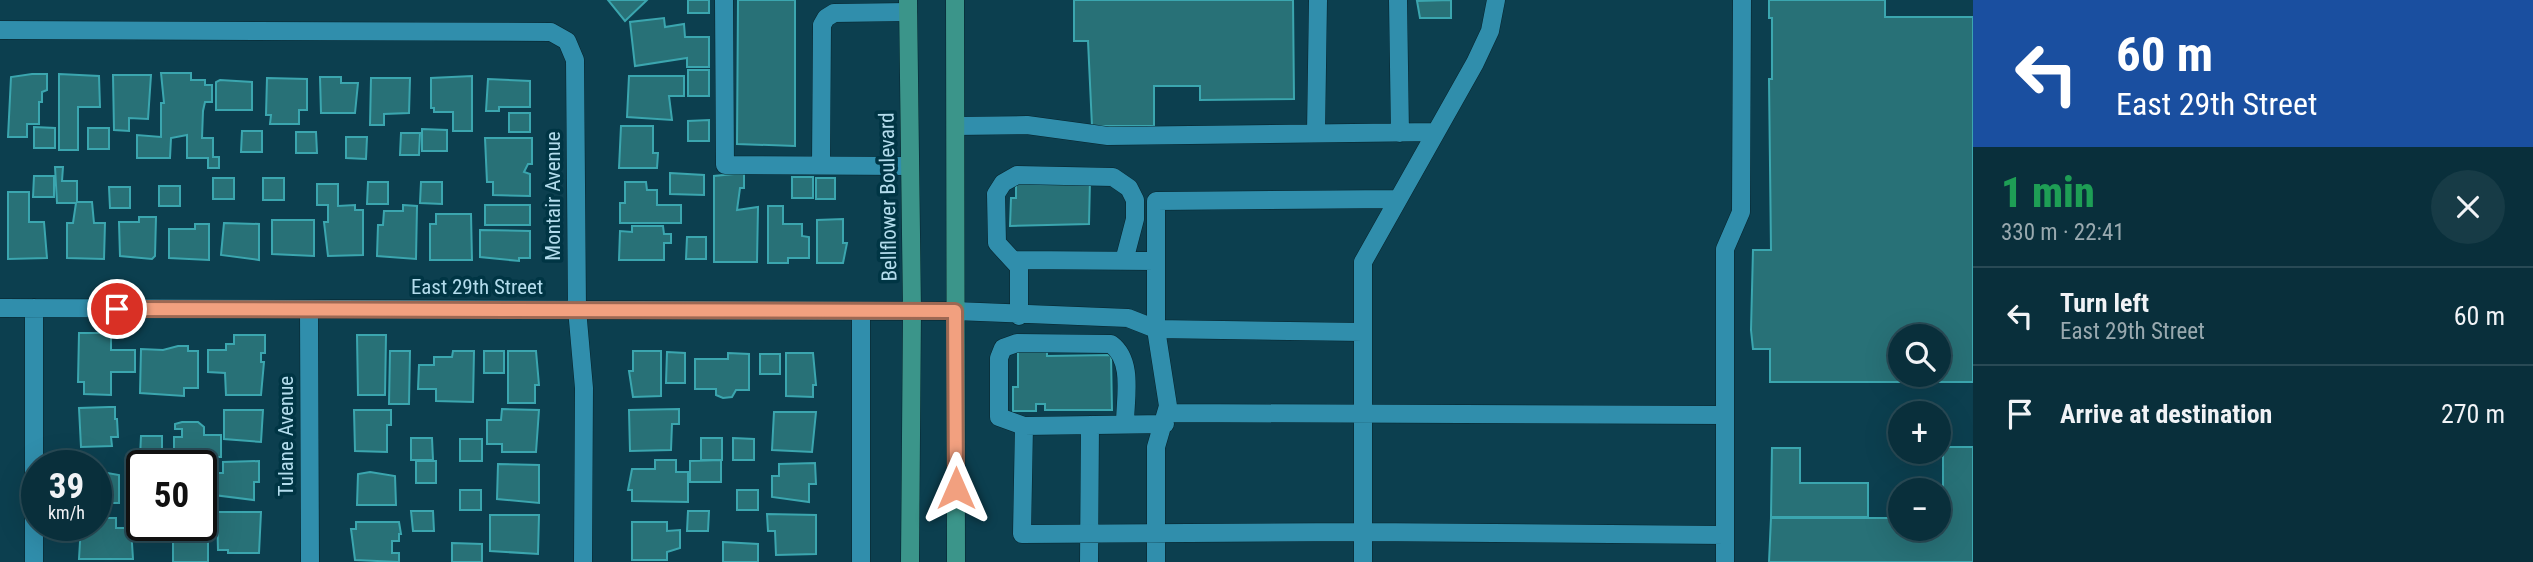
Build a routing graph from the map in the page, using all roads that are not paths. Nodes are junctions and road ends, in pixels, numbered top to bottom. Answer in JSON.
{"nodes":[{"id":1,"x":724,"y":0,"type":"edge"},
{"id":2,"x":955,"y":0,"type":"edge"},
{"id":3,"x":1318,"y":0,"type":"edge"},
{"id":4,"x":1398,"y":0,"type":"edge"},
{"id":5,"x":1496,"y":0,"type":"edge"},
{"id":6,"x":1742,"y":0,"type":"edge"},
{"id":7,"x":908,"y":6,"type":"edge"},
{"id":8,"x":0,"y":30,"type":"edge"},
{"id":9,"x":956,"y":126,"type":"junction"},
{"id":10,"x":1435,"y":132,"type":"junction"},
{"id":11,"x":1316,"y":133,"type":"junction"},
{"id":12,"x":1399,"y":133,"type":"junction"},
{"id":13,"x":821,"y":165,"type":"junction"},
{"id":14,"x":909,"y":166,"type":"junction"},
{"id":15,"x":1397,"y":200,"type":"junction"},
{"id":16,"x":1014,"y":260,"type":"junction"},
{"id":17,"x":1124,"y":261,"type":"junction"},
{"id":18,"x":1156,"y":261,"type":"junction"},
{"id":19,"x":0,"y":308,"type":"edge"},
{"id":20,"x":34,"y":308,"type":"junction"},
{"id":21,"x":577,"y":309,"type":"junction"},
{"id":22,"x":309,"y":311,"type":"junction"},
{"id":23,"x":862,"y":311,"type":"junction"},
{"id":24,"x":955,"y":311,"type":"junction"},
{"id":25,"x":912,"y":312,"type":"junction"},
{"id":26,"x":1018,"y":316,"type":"junction"},
{"id":27,"x":1156,"y":328,"type":"junction"},
{"id":28,"x":1363,"y":332,"type":"junction"},
{"id":29,"x":1363,"y":414,"type":"junction"},
{"id":30,"x":1725,"y":415,"type":"junction"},
{"id":31,"x":1166,"y":418,"type":"junction"},
{"id":32,"x":1125,"y":424,"type":"junction"},
{"id":33,"x":1090,"y":425,"type":"junction"},
{"id":34,"x":1024,"y":426,"type":"junction"},
{"id":35,"x":1363,"y":532,"type":"junction"},
{"id":36,"x":1090,"y":534,"type":"junction"},
{"id":37,"x":1156,"y":534,"type":"junction"},
{"id":38,"x":1725,"y":535,"type":"junction"},
{"id":39,"x":34,"y":562,"type":"edge"},
{"id":40,"x":310,"y":562,"type":"edge"},
{"id":41,"x":583,"y":562,"type":"edge"},
{"id":42,"x":861,"y":562,"type":"edge"},
{"id":43,"x":910,"y":562,"type":"edge"},
{"id":44,"x":956,"y":562,"type":"edge"},
{"id":45,"x":1089,"y":562,"type":"edge"},
{"id":46,"x":1156,"y":562,"type":"edge"},
{"id":47,"x":1363,"y":562,"type":"edge"},
{"id":48,"x":1725,"y":562,"type":"edge"}],
"edges":[{"from":1,"to":13,"type":"street"},
{"from":2,"to":9,"type":"main road"},
{"from":3,"to":11,"type":"street"},
{"from":4,"to":12,"type":"street"},
{"from":5,"to":10,"type":"street"},
{"from":6,"to":30,"type":"street"},
{"from":7,"to":13,"type":"street"},
{"from":7,"to":14,"type":"main road","name":"Bellflower Boulevard"},
{"from":8,"to":21,"type":"street","name":"Montair Avenue"},
{"from":9,"to":11,"type":"street"},
{"from":9,"to":24,"type":"main road"},
{"from":10,"to":12,"type":"street"},
{"from":10,"to":15,"type":"street"},
{"from":11,"to":12,"type":"street"},
{"from":13,"to":14,"type":"street"},
{"from":14,"to":25,"type":"main road","name":"Bellflower Boulevard"},
{"from":15,"to":18,"type":"street"},
{"from":15,"to":28,"type":"street"},
{"from":16,"to":17,"type":"street"},
{"from":16,"to":17,"type":"street"},
{"from":16,"to":26,"type":"street"},
{"from":17,"to":18,"type":"street"},
{"from":18,"to":27,"type":"street"},
{"from":19,"to":20,"type":"street","name":"East 29th Street"},
{"from":20,"to":22,"type":"street","name":"East 29th Street"},
{"from":20,"to":39,"type":"street"},
{"from":21,"to":22,"type":"street","name":"East 29th Street"},
{"from":21,"to":23,"type":"street","name":"East 29th Street"},
{"from":21,"to":41,"type":"street","name":"Montair Avenue"},
{"from":22,"to":40,"type":"street","name":"Tulane Avenue"},
{"from":23,"to":25,"type":"street","name":"East 29th Street"},
{"from":23,"to":42,"type":"street"},
{"from":24,"to":25,"type":"street","name":"East 29th Street"},
{"from":24,"to":26,"type":"street","name":"East 29th Street"},
{"from":24,"to":44,"type":"main road"},
{"from":25,"to":43,"type":"main road","name":"Bellflower Boulevard"},
{"from":26,"to":27,"type":"street","name":"East 29th Street"},
{"from":27,"to":28,"type":"street","name":"East 29th Street"},
{"from":27,"to":31,"type":"street"},
{"from":28,"to":29,"type":"street"},
{"from":29,"to":30,"type":"street"},
{"from":29,"to":31,"type":"street"},
{"from":29,"to":35,"type":"street"},
{"from":30,"to":38,"type":"street"},
{"from":31,"to":32,"type":"street"},
{"from":31,"to":37,"type":"street"},
{"from":32,"to":33,"type":"street"},
{"from":32,"to":34,"type":"street"},
{"from":33,"to":34,"type":"street"},
{"from":33,"to":36,"type":"street"},
{"from":34,"to":36,"type":"street"},
{"from":35,"to":37,"type":"street"},
{"from":35,"to":38,"type":"street"},
{"from":35,"to":47,"type":"street"},
{"from":36,"to":37,"type":"street"},
{"from":36,"to":45,"type":"street"},
{"from":37,"to":46,"type":"street"},
{"from":38,"to":48,"type":"street"}]}
